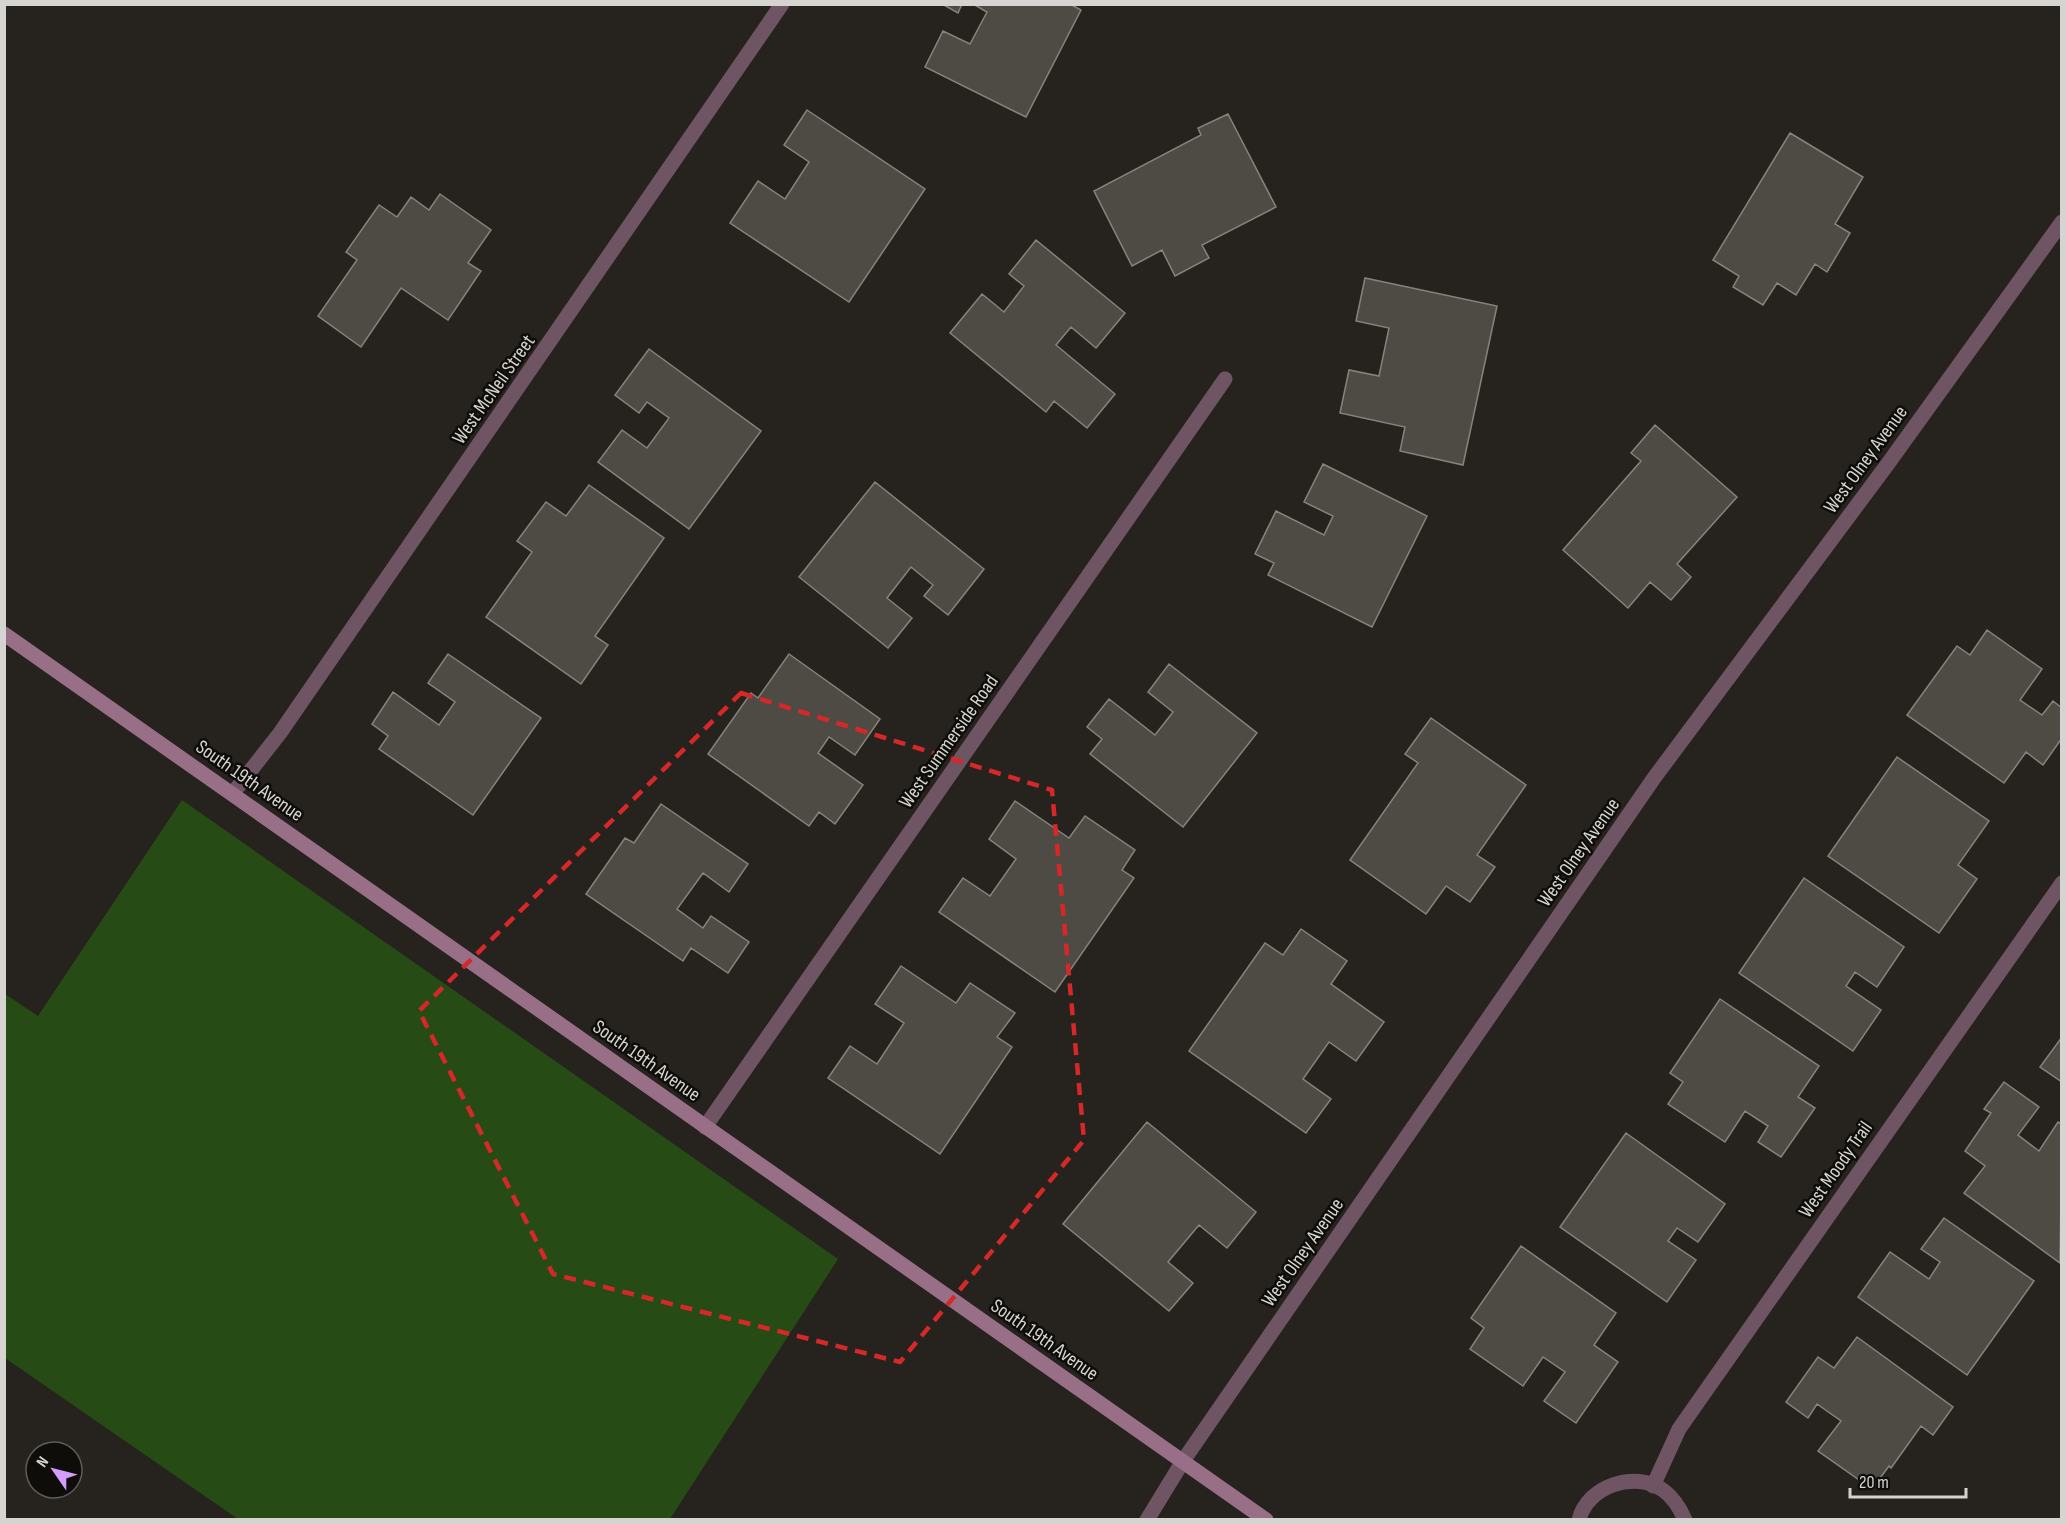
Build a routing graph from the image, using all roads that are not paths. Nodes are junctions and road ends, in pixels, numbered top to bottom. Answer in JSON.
{"nodes":[{"id":1,"x":782,"y":4,"type":"edge"},
{"id":2,"x":2061,"y":222,"type":"edge"},
{"id":3,"x":1225,"y":379,"type":"dead end"},
{"id":4,"x":4,"y":634,"type":"edge"},
{"id":5,"x":233,"y":794,"type":"junction"},
{"id":6,"x":2061,"y":883,"type":"edge"},
{"id":7,"x":705,"y":1126,"type":"junction"},
{"id":8,"x":1183,"y":1461,"type":"junction"},
{"id":9,"x":1653,"y":1486,"type":"junction"},
{"id":10,"x":1147,"y":1520,"type":"edge"},
{"id":11,"x":1266,"y":1520,"type":"edge"},
{"id":12,"x":1579,"y":1520,"type":"edge"},
{"id":13,"x":1684,"y":1520,"type":"edge"}],
"edges":[{"from":1,"to":5,"type":"street","name":"West McNeil Street"},
{"from":2,"to":8,"type":"street","name":"West Olney Avenue"},
{"from":3,"to":7,"type":"street","name":"West Summerside Road"},
{"from":4,"to":5,"type":"street","name":"South 19th Avenue"},
{"from":5,"to":7,"type":"street","name":"South 19th Avenue"},
{"from":6,"to":9,"type":"street","name":"West Moody Trail"},
{"from":7,"to":8,"type":"street","name":"South 19th Avenue"},
{"from":8,"to":10,"type":"street","name":"West Olney Avenue"},
{"from":8,"to":11,"type":"street","name":"South 19th Avenue"},
{"from":9,"to":12,"type":"street"},
{"from":9,"to":13,"type":"street"}]}
